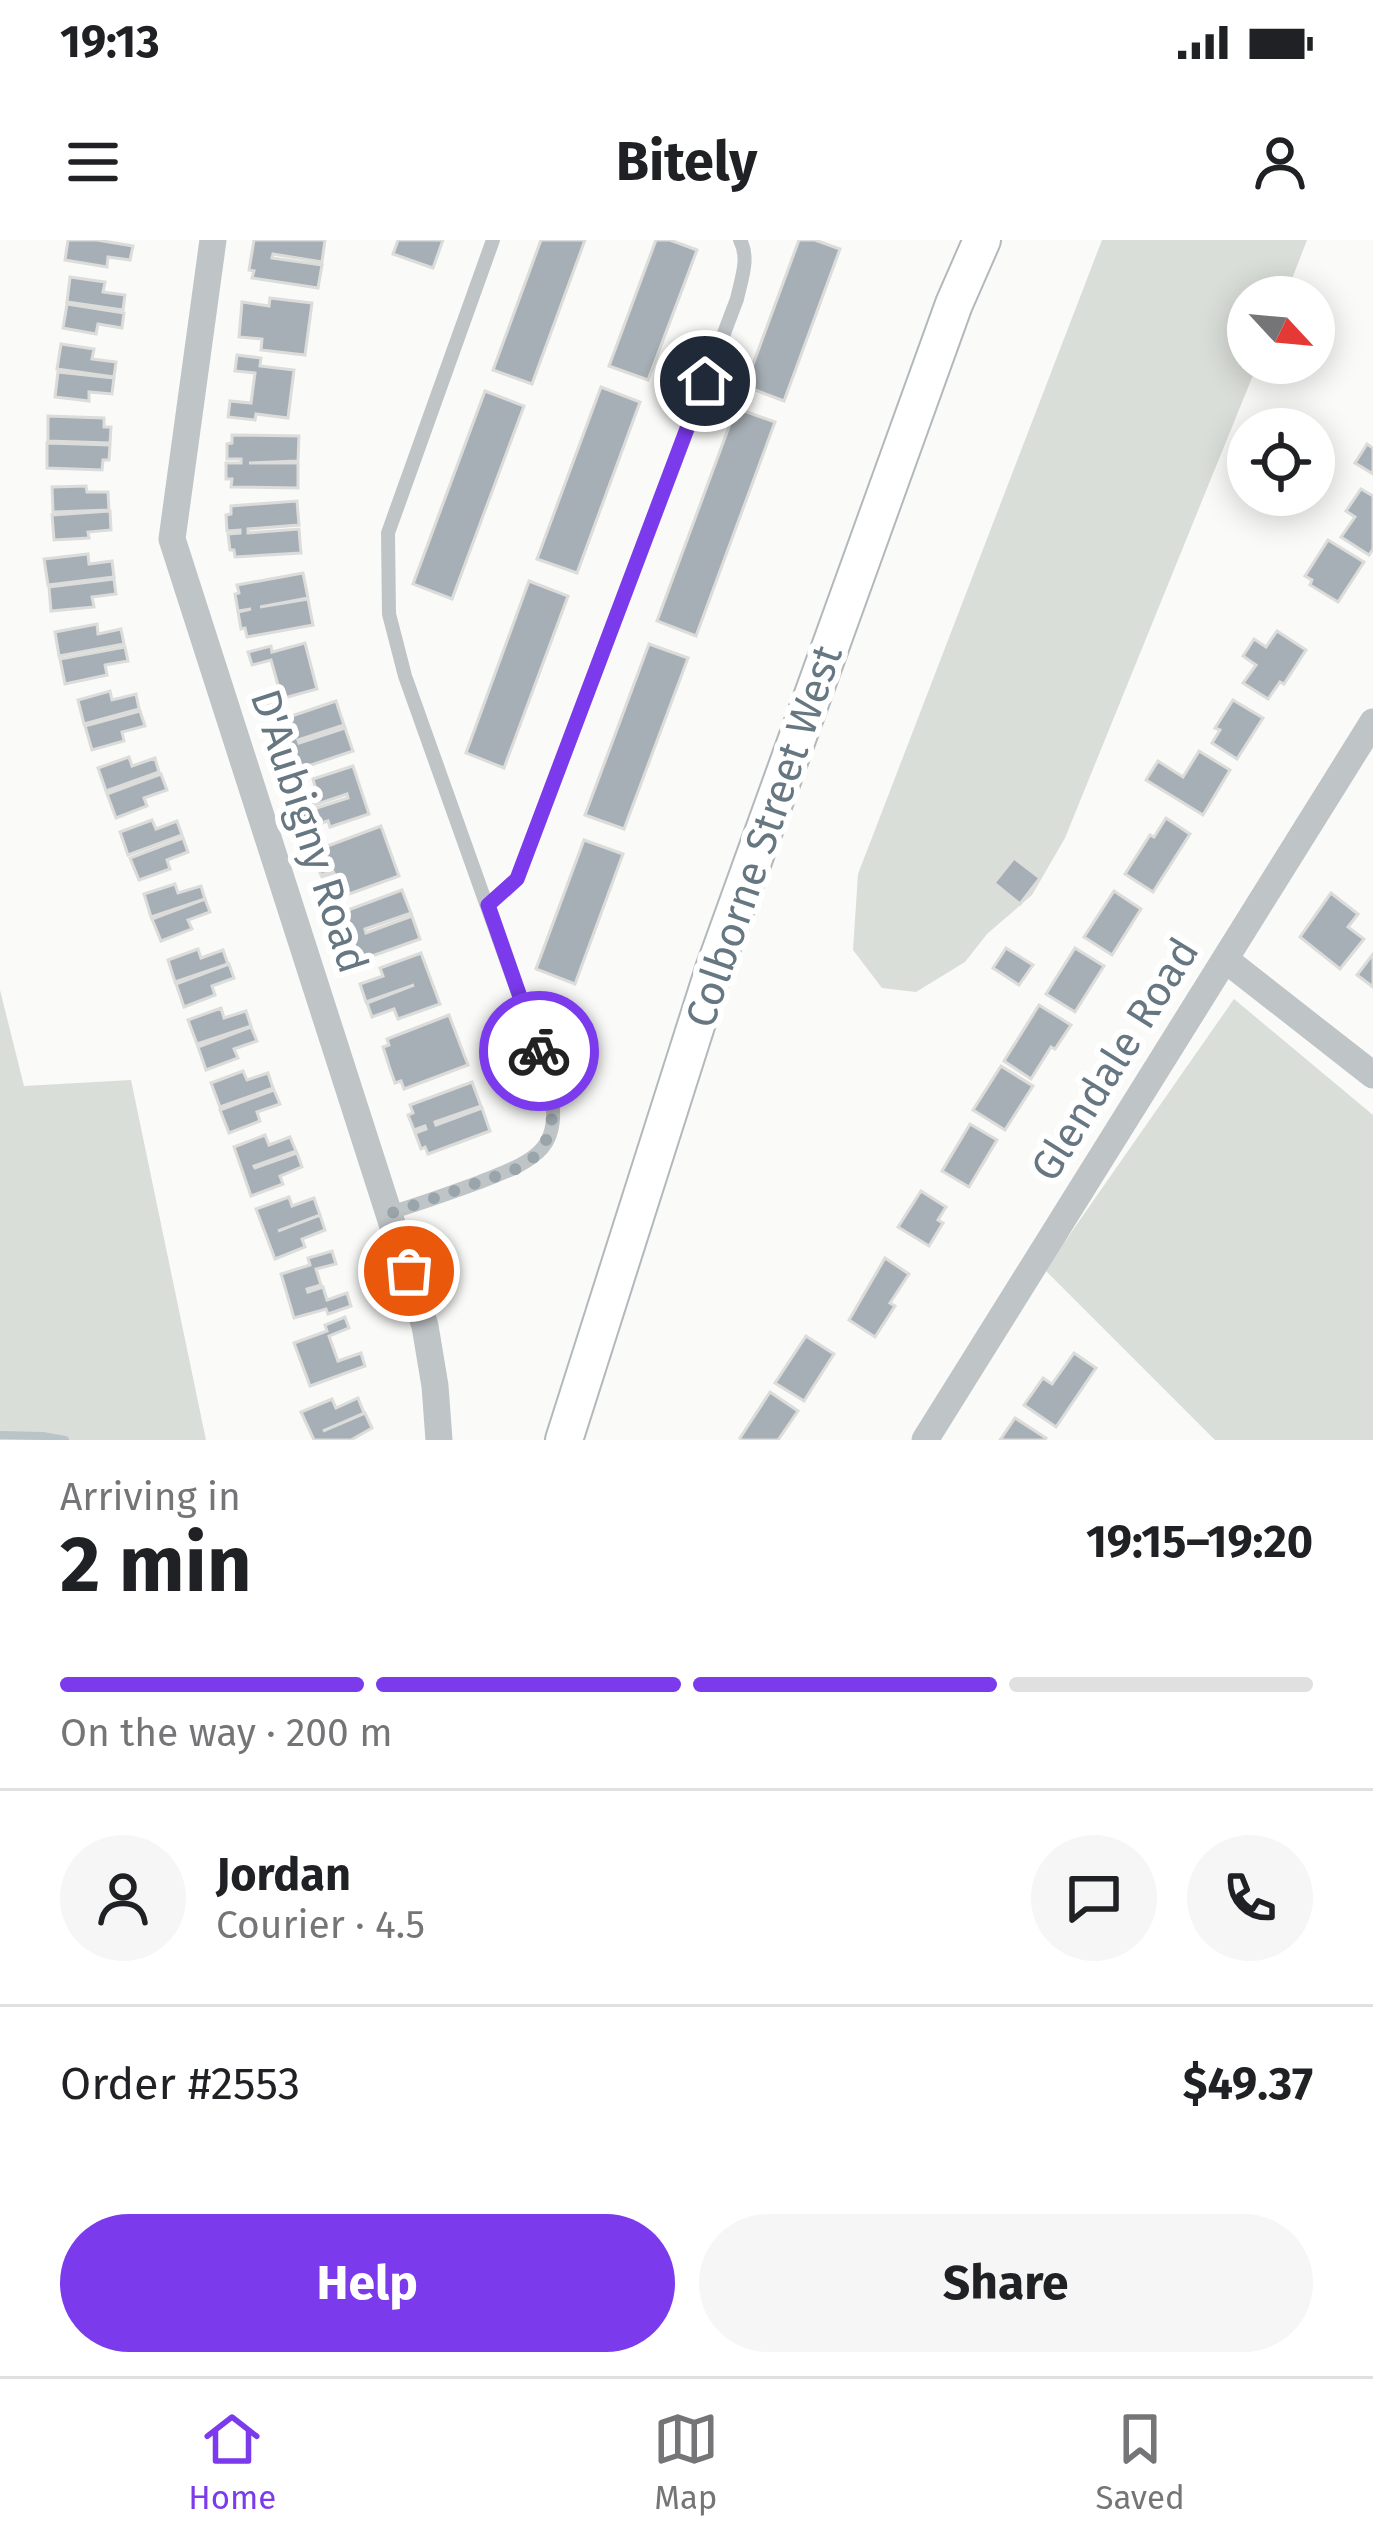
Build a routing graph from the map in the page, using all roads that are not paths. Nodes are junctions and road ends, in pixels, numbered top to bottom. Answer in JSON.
{"nodes":[{"id":1,"x":213,"y":240,"type":"edge"},
{"id":2,"x":494,"y":240,"type":"edge"},
{"id":3,"x":740,"y":240,"type":"edge"},
{"id":4,"x":982,"y":240,"type":"edge"},
{"id":5,"x":1373,"y":722,"type":"edge"},
{"id":6,"x":488,"y":905,"type":"junction"},
{"id":7,"x":1226,"y":961,"type":"junction"},
{"id":8,"x":1373,"y":1075,"type":"edge"},
{"id":9,"x":389,"y":1214,"type":"junction"},
{"id":10,"x":440,"y":1440,"type":"edge"},
{"id":11,"x":564,"y":1440,"type":"edge"},
{"id":12,"x":925,"y":1440,"type":"edge"}],
"edges":[{"from":1,"to":9,"type":"street","name":"D'Aubigny Road"},
{"from":2,"to":6,"type":"lane"},
{"from":3,"to":6,"type":"lane"},
{"from":4,"to":11,"type":"main road","name":"Colborne Street West"},
{"from":5,"to":7,"type":"street","name":"Glendale Road"},
{"from":6,"to":9,"type":"lane"},
{"from":7,"to":8,"type":"street"},
{"from":7,"to":12,"type":"street","name":"Glendale Road"},
{"from":9,"to":10,"type":"street","name":"D'Aubigny Road"}]}
